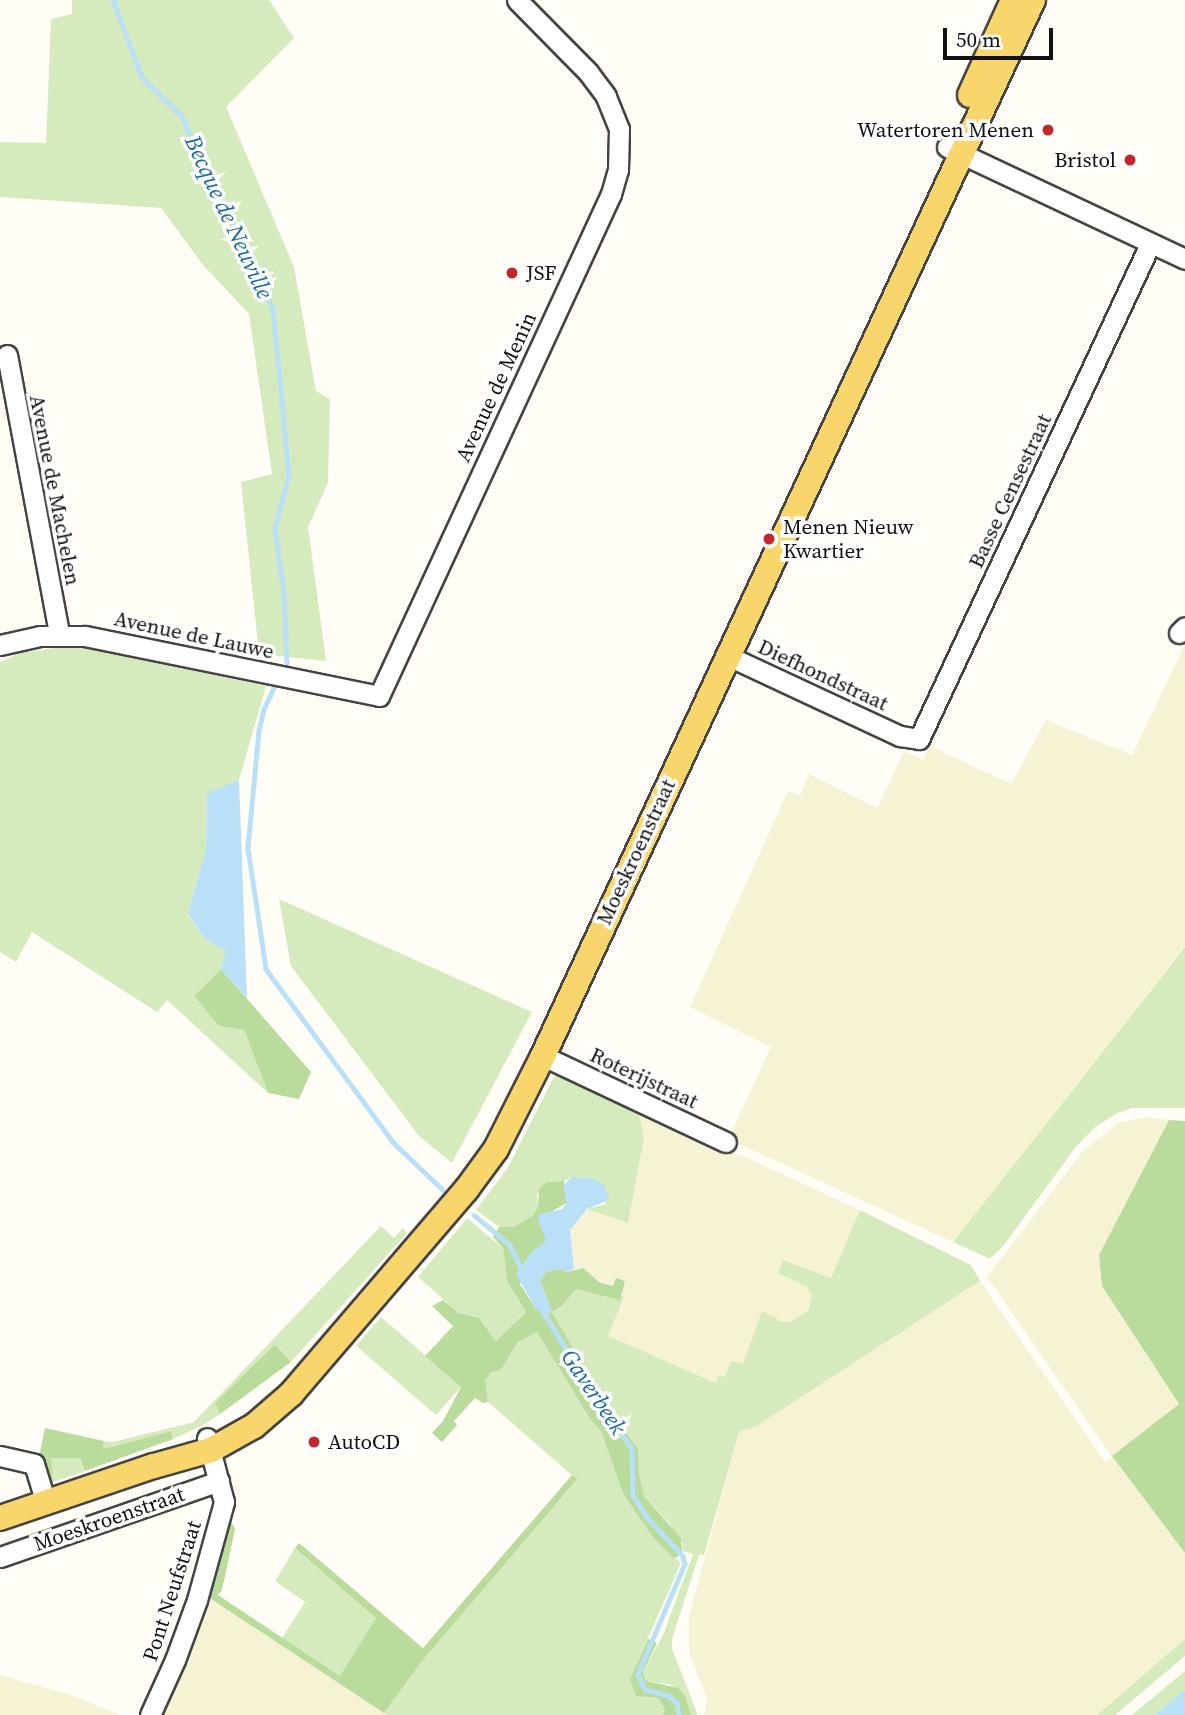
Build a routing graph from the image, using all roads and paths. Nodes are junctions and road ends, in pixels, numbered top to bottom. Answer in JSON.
{"nodes":[{"id":1,"x":517,"y":0,"type":"edge"},
{"id":2,"x":1013,"y":0,"type":"edge"},
{"id":3,"x":1033,"y":0,"type":"edge"},
{"id":4,"x":955,"y":150,"type":"junction"},
{"id":5,"x":1150,"y":244,"type":"junction"},
{"id":6,"x":1185,"y":259,"type":"edge"},
{"id":7,"x":7,"y":355,"type":"dead end"},
{"id":8,"x":59,"y":634,"type":"junction"},
{"id":9,"x":0,"y":645,"type":"edge"},
{"id":10,"x":726,"y":655,"type":"junction"},
{"id":11,"x":379,"y":696,"type":"joint"},
{"id":12,"x":900,"y":736,"type":"joint"},
{"id":13,"x":543,"y":1056,"type":"junction"},
{"id":14,"x":726,"y":1142,"type":"dead end"},
{"id":15,"x":209,"y":1444,"type":"junction"},
{"id":16,"x":0,"y":1456,"type":"edge"},
{"id":17,"x":219,"y":1481,"type":"junction"},
{"id":18,"x":46,"y":1503,"type":"junction"},
{"id":19,"x":0,"y":1518,"type":"edge"},
{"id":20,"x":0,"y":1557,"type":"edge"},
{"id":21,"x":150,"y":1715,"type":"edge"}],
"edges":[{"from":1,"to":11,"type":"street","name":"Avenue de Menin"},
{"from":2,"to":4,"type":"main road","name":"Moeskroenstraat"},
{"from":3,"to":4,"type":"main road","name":"Moeskroenstraat"},
{"from":4,"to":5,"type":"street"},
{"from":4,"to":10,"type":"main road","name":"Moeskroenstraat"},
{"from":5,"to":6,"type":"street"},
{"from":5,"to":12,"type":"street","name":"Basse Censestraat"},
{"from":7,"to":8,"type":"street","name":"Avenue de Machelen"},
{"from":8,"to":9,"type":"street","name":"Avenue de Lauwe"},
{"from":8,"to":11,"type":"street","name":"Avenue de Lauwe"},
{"from":10,"to":12,"type":"street","name":"Diefhondstraat"},
{"from":10,"to":13,"type":"main road","name":"Moeskroenstraat"},
{"from":13,"to":14,"type":"street","name":"Roterijstraat"},
{"from":13,"to":15,"type":"main road","name":"Moeskroenstraat"},
{"from":15,"to":17,"type":"street","name":"Pont Neufstraat"},
{"from":15,"to":18,"type":"main road","name":"Moeskroenstraat"},
{"from":16,"to":18,"type":"street"},
{"from":17,"to":20,"type":"street","name":"Moeskroenstraat"},
{"from":17,"to":21,"type":"street","name":"Pont Neufstraat"},
{"from":18,"to":19,"type":"main road","name":"Moeskroenstraat"}]}
